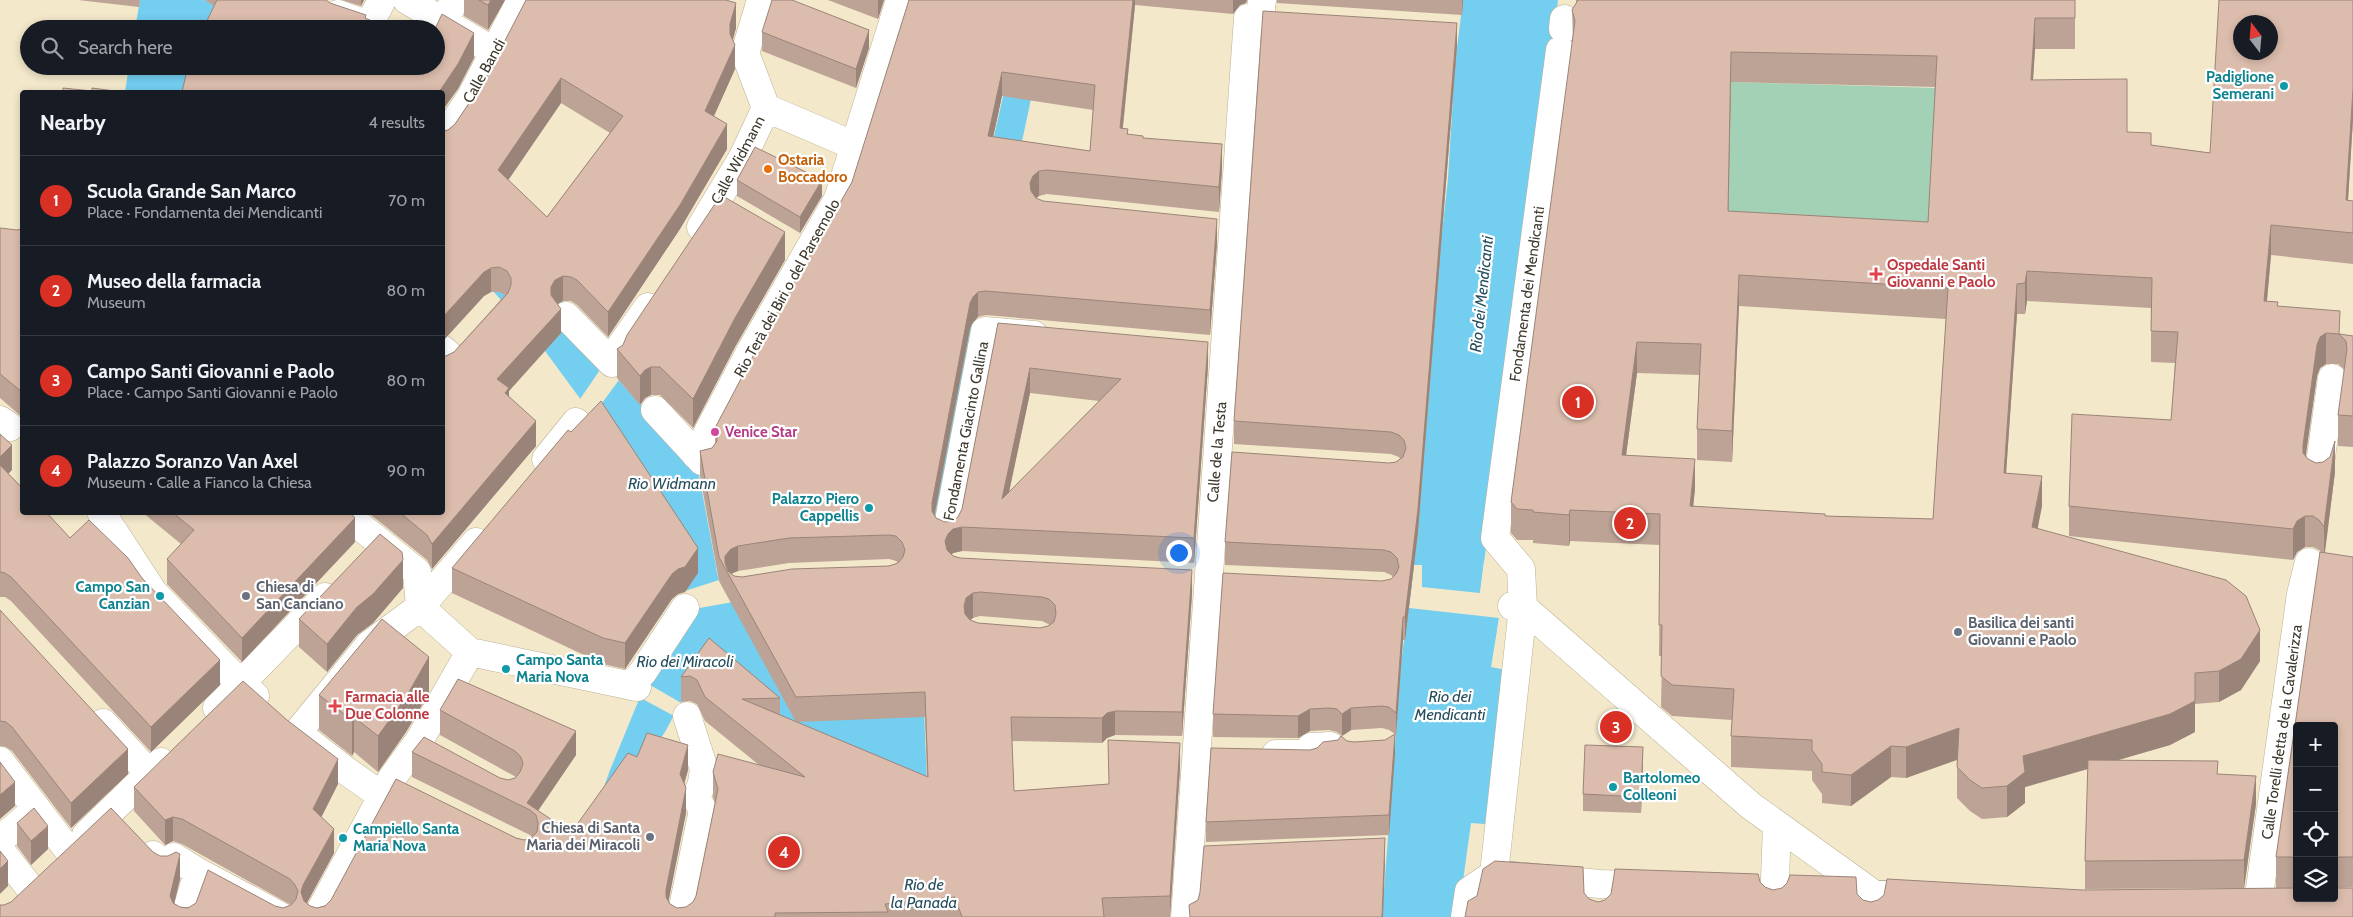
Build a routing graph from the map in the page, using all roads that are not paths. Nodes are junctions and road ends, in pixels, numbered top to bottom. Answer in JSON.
{"nodes":[{"id":1,"x":382,"y":0,"type":"edge"},
{"id":2,"x":407,"y":0,"type":"edge"},
{"id":3,"x":521,"y":0,"type":"edge"},
{"id":4,"x":762,"y":0,"type":"edge"},
{"id":5,"x":900,"y":0,"type":"edge"},
{"id":6,"x":450,"y":10,"type":"edge"},
{"id":7,"x":1268,"y":12,"type":"edge"},
{"id":8,"x":336,"y":13,"type":"edge"},
{"id":9,"x":355,"y":20,"type":"edge"},
{"id":10,"x":372,"y":20,"type":"edge"},
{"id":11,"x":862,"y":29,"type":"edge"},
{"id":12,"x":1562,"y":33,"type":"dead end"},
{"id":13,"x":888,"y":39,"type":"junction"},
{"id":14,"x":495,"y":52,"type":"junction"},
{"id":15,"x":766,"y":108,"type":"junction"},
{"id":16,"x":445,"y":136,"type":"edge"},
{"id":17,"x":855,"y":146,"type":"junction"},
{"id":18,"x":716,"y":202,"type":"junction"},
{"id":19,"x":740,"y":216,"type":"edge"},
{"id":20,"x":781,"y":240,"type":"edge"},
{"id":21,"x":687,"y":250,"type":"edge"},
{"id":22,"x":805,"y":254,"type":"junction"},
{"id":23,"x":661,"y":289,"type":"edge"},
{"id":24,"x":566,"y":316,"type":"dead end"},
{"id":25,"x":470,"y":335,"type":"edge"},
{"id":26,"x":1062,"y":337,"type":"edge"},
{"id":27,"x":1196,"y":349,"type":"edge"},
{"id":28,"x":1225,"y":352,"type":"junction"},
{"id":29,"x":445,"y":357,"type":"edge"},
{"id":30,"x":2332,"y":378,"type":"dead end"},
{"id":31,"x":655,"y":410,"type":"dead end"},
{"id":32,"x":576,"y":422,"type":"dead end"},
{"id":33,"x":1216,"y":458,"type":"junction"},
{"id":34,"x":1245,"y":460,"type":"edge"},
{"id":35,"x":2318,"y":478,"type":"edge"},
{"id":36,"x":528,"y":481,"type":"edge"},
{"id":37,"x":103,"y":515,"type":"edge"},
{"id":38,"x":354,"y":518,"type":"edge"},
{"id":39,"x":491,"y":525,"type":"edge"},
{"id":40,"x":947,"y":531,"type":"edge"},
{"id":41,"x":377,"y":542,"type":"junction"},
{"id":42,"x":2309,"y":562,"type":"dead end"},
{"id":43,"x":1197,"y":578,"type":"junction"},
{"id":44,"x":1236,"y":580,"type":"edge"},
{"id":45,"x":420,"y":607,"type":"junction"},
{"id":46,"x":1518,"y":607,"type":"junction"},
{"id":47,"x":685,"y":608,"type":"dead end"},
{"id":48,"x":470,"y":652,"type":"junction"},
{"id":49,"x":238,"y":681,"type":"junction"},
{"id":50,"x":85,"y":704,"type":"edge"},
{"id":51,"x":687,"y":716,"type":"dead end"},
{"id":52,"x":198,"y":726,"type":"edge"},
{"id":53,"x":297,"y":733,"type":"junction"},
{"id":54,"x":419,"y":740,"type":"junction"},
{"id":55,"x":1330,"y":746,"type":"edge"},
{"id":56,"x":177,"y":747,"type":"edge"},
{"id":57,"x":1168,"y":753,"type":"edge"},
{"id":58,"x":443,"y":754,"type":"edge"},
{"id":59,"x":1195,"y":754,"type":"junction"},
{"id":60,"x":1224,"y":754,"type":"edge"},
{"id":61,"x":1253,"y":754,"type":"edge"},
{"id":62,"x":0,"y":762,"type":"edge"},
{"id":63,"x":150,"y":774,"type":"junction"},
{"id":64,"x":395,"y":791,"type":"junction"},
{"id":65,"x":112,"y":811,"type":"junction"},
{"id":66,"x":28,"y":816,"type":"edge"},
{"id":67,"x":1777,"y":826,"type":"junction"},
{"id":68,"x":0,"y":840,"type":"edge"},
{"id":69,"x":0,"y":850,"type":"edge"},
{"id":70,"x":69,"y":851,"type":"junction"},
{"id":71,"x":198,"y":872,"type":"junction"},
{"id":72,"x":1494,"y":874,"type":"junction"},
{"id":73,"x":1678,"y":887,"type":"edge"},
{"id":74,"x":1745,"y":890,"type":"edge"},
{"id":75,"x":1774,"y":898,"type":"junction"},
{"id":76,"x":2287,"y":903,"type":"edge"},
{"id":77,"x":1940,"y":904,"type":"edge"},
{"id":78,"x":1872,"y":905,"type":"edge"},
{"id":79,"x":185,"y":917,"type":"edge"},
{"id":80,"x":282,"y":917,"type":"edge"},
{"id":81,"x":317,"y":917,"type":"edge"},
{"id":82,"x":681,"y":917,"type":"edge"},
{"id":83,"x":1185,"y":917,"type":"edge"},
{"id":84,"x":1465,"y":917,"type":"edge"}],
"edges":[{"from":1,"to":10,"type":"street"},
{"from":2,"to":6,"type":"street"},
{"from":3,"to":14,"type":"street","name":"Calle Bandi"},
{"from":4,"to":15,"type":"street"},
{"from":5,"to":13,"type":"street","name":"Rio Terà dei Biri o del Parsemolo"},
{"from":6,"to":14,"type":"street"},
{"from":7,"to":28,"type":"street","name":"Calle de la Testa"},
{"from":8,"to":9,"type":"street"},
{"from":11,"to":13,"type":"street"},
{"from":12,"to":46,"type":"street","name":"Fondamenta dei Mendicanti"},
{"from":13,"to":17,"type":"street","name":"Rio Terà dei Biri o del Parsemolo"},
{"from":14,"to":16,"type":"street","name":"Calle Bandi"},
{"from":15,"to":17,"type":"street"},
{"from":15,"to":18,"type":"street","name":"Calle Widmann"},
{"from":17,"to":22,"type":"street","name":"Rio Terà dei Biri o del Parsemolo"},
{"from":18,"to":19,"type":"street"},
{"from":18,"to":21,"type":"street","name":"Calle Widmann"},
{"from":20,"to":22,"type":"street"},
{"from":22,"to":31,"type":"street","name":"Rio Terà dei Biri o del Parsemolo"},
{"from":23,"to":24,"type":"street"},
{"from":25,"to":29,"type":"street"},
{"from":26,"to":40,"type":"street","name":"Fondamenta Giacinto Gallina"},
{"from":27,"to":28,"type":"street"},
{"from":28,"to":33,"type":"street","name":"Calle de la Testa"},
{"from":30,"to":35,"type":"street"},
{"from":32,"to":36,"type":"street"},
{"from":33,"to":34,"type":"street"},
{"from":33,"to":43,"type":"street","name":"Calle de la Testa"},
{"from":37,"to":49,"type":"street"},
{"from":38,"to":41,"type":"street"},
{"from":39,"to":45,"type":"street"},
{"from":41,"to":45,"type":"street"},
{"from":41,"to":49,"type":"street"},
{"from":42,"to":76,"type":"street","name":"Calle Torelli detta de la Cavalerizza"},
{"from":43,"to":44,"type":"street"},
{"from":43,"to":59,"type":"street","name":"Calle de la Testa"},
{"from":45,"to":48,"type":"street"},
{"from":45,"to":53,"type":"street"},
{"from":46,"to":67,"type":"street"},
{"from":46,"to":72,"type":"street"},
{"from":47,"to":48,"type":"street"},
{"from":48,"to":54,"type":"street"},
{"from":49,"to":52,"type":"street"},
{"from":49,"to":53,"type":"street"},
{"from":50,"to":63,"type":"street"},
{"from":51,"to":82,"type":"street"},
{"from":53,"to":64,"type":"street"},
{"from":54,"to":58,"type":"street"},
{"from":54,"to":64,"type":"street"},
{"from":55,"to":61,"type":"street"},
{"from":56,"to":63,"type":"street"},
{"from":57,"to":59,"type":"street"},
{"from":59,"to":60,"type":"street"},
{"from":59,"to":83,"type":"street","name":"Calle de la Testa"},
{"from":62,"to":70,"type":"street"},
{"from":63,"to":65,"type":"street"},
{"from":64,"to":81,"type":"street"},
{"from":65,"to":70,"type":"street"},
{"from":65,"to":71,"type":"street"},
{"from":66,"to":68,"type":"street"},
{"from":67,"to":75,"type":"street"},
{"from":67,"to":78,"type":"street"},
{"from":69,"to":70,"type":"street"},
{"from":71,"to":79,"type":"street"},
{"from":71,"to":80,"type":"street"},
{"from":72,"to":73,"type":"street"},
{"from":72,"to":84,"type":"street"},
{"from":74,"to":75,"type":"street"},
{"from":75,"to":78,"type":"street"},
{"from":77,"to":78,"type":"street"}]}
